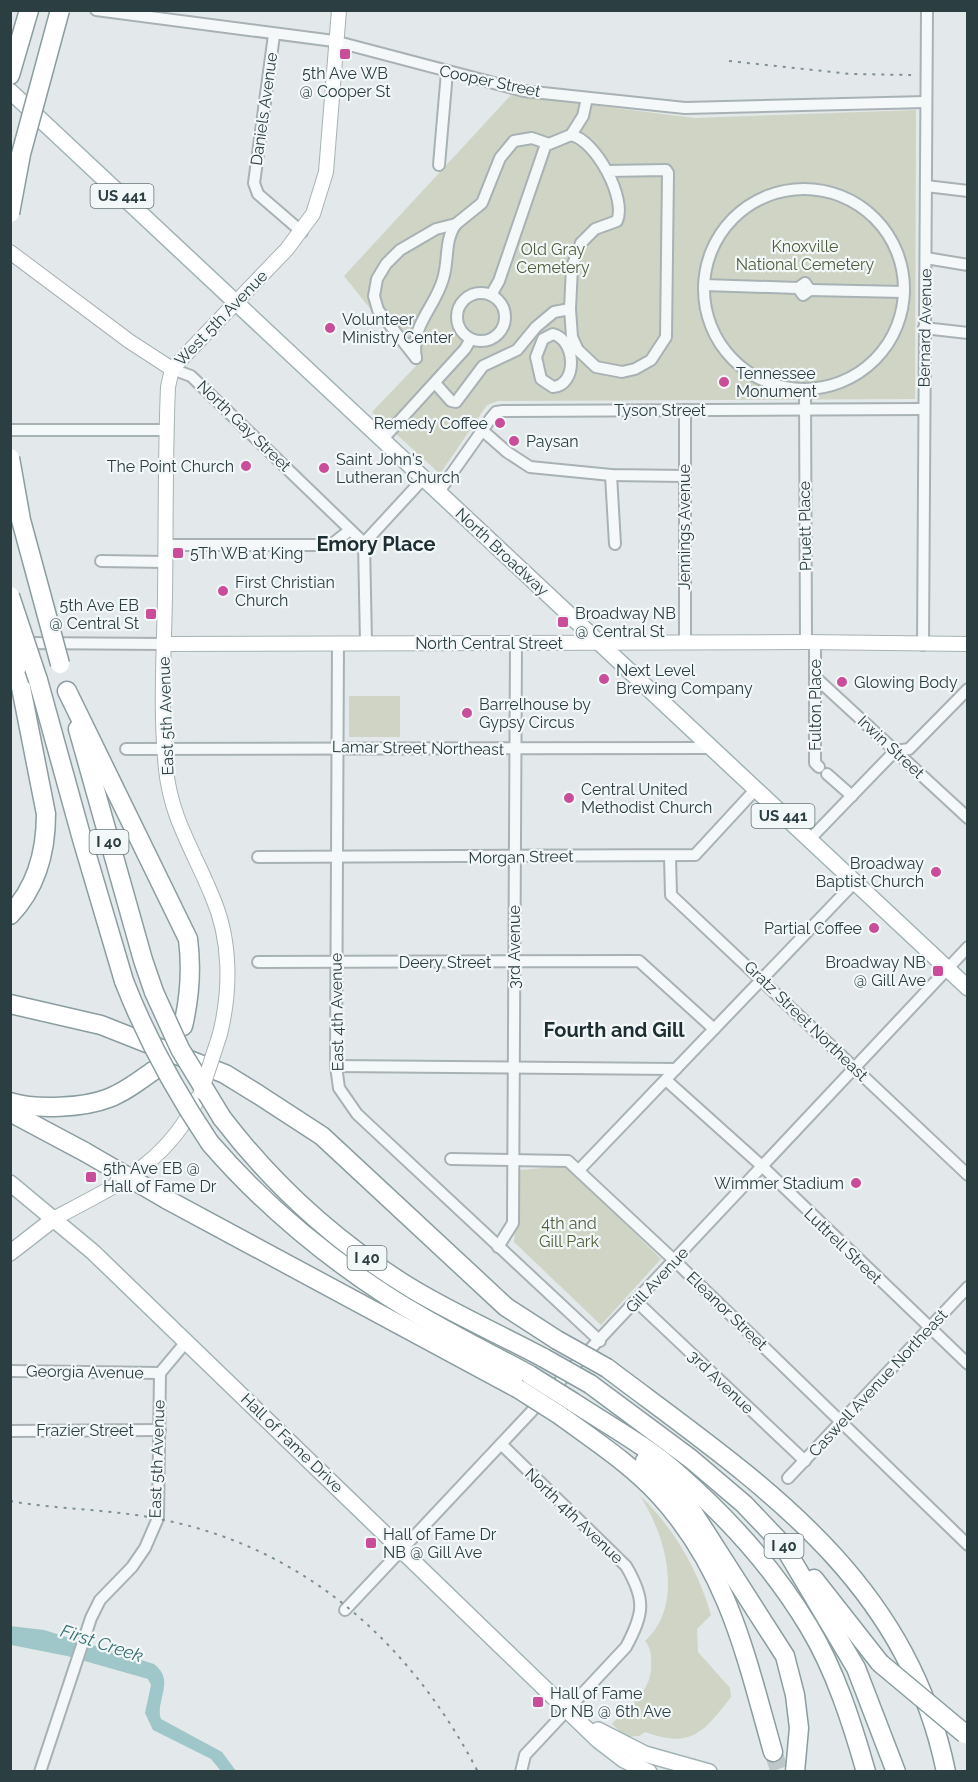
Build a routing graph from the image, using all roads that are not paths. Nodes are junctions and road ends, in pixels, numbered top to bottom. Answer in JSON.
{"nodes":[{"id":1,"x":29,"y":10,"type":"edge"},
{"id":2,"x":60,"y":10,"type":"edge"},
{"id":3,"x":96,"y":10,"type":"edge"},
{"id":4,"x":927,"y":10,"type":"edge"},
{"id":5,"x":338,"y":14,"type":"edge"},
{"id":6,"x":274,"y":35,"type":"junction"},
{"id":7,"x":334,"y":41,"type":"junction"},
{"id":8,"x":447,"y":72,"type":"junction"},
{"id":9,"x":10,"y":75,"type":"edge"},
{"id":10,"x":10,"y":91,"type":"edge"},
{"id":11,"x":588,"y":98,"type":"junction"},
{"id":12,"x":926,"y":102,"type":"junction"},
{"id":13,"x":571,"y":135,"type":"junction"},
{"id":14,"x":546,"y":144,"type":"junction"},
{"id":15,"x":439,"y":165,"type":"dead end"},
{"id":16,"x":607,"y":171,"type":"junction"},
{"id":17,"x":926,"y":186,"type":"junction"},
{"id":18,"x":968,"y":191,"type":"edge"},
{"id":19,"x":10,"y":213,"type":"edge"},
{"id":20,"x":456,"y":224,"type":"junction"},
{"id":21,"x":302,"y":232,"type":"junction"},
{"id":22,"x":10,"y":252,"type":"edge"},
{"id":23,"x":926,"y":258,"type":"junction"},
{"id":24,"x":968,"y":265,"type":"edge"},
{"id":25,"x":704,"y":285,"type":"junction"},
{"id":26,"x":904,"y":292,"type":"junction"},
{"id":27,"x":492,"y":295,"type":"junction"},
{"id":28,"x":235,"y":302,"type":"junction"},
{"id":29,"x":570,"y":309,"type":"junction"},
{"id":30,"x":924,"y":328,"type":"junction"},
{"id":31,"x":968,"y":333,"type":"edge"},
{"id":32,"x":471,"y":339,"type":"junction"},
{"id":33,"x":572,"y":346,"type":"junction"},
{"id":34,"x":172,"y":369,"type":"junction"},
{"id":35,"x":435,"y":383,"type":"junction"},
{"id":36,"x":805,"y":390,"type":"junction"},
{"id":37,"x":924,"y":409,"type":"junction"},
{"id":38,"x":685,"y":410,"type":"junction"},
{"id":39,"x":804,"y":410,"type":"junction"},
{"id":40,"x":10,"y":430,"type":"edge"},
{"id":41,"x":166,"y":430,"type":"junction"},
{"id":42,"x":482,"y":430,"type":"junction"},
{"id":43,"x":382,"y":440,"type":"junction"},
{"id":44,"x":10,"y":458,"type":"edge"},
{"id":45,"x":611,"y":476,"type":"junction"},
{"id":46,"x":684,"y":476,"type":"junction"},
{"id":47,"x":423,"y":479,"type":"junction"},
{"id":48,"x":438,"y":493,"type":"junction"},
{"id":49,"x":350,"y":530,"type":"junction"},
{"id":50,"x":364,"y":543,"type":"junction"},
{"id":51,"x":615,"y":544,"type":"dead end"},
{"id":52,"x":165,"y":545,"type":"junction"},
{"id":53,"x":101,"y":561,"type":"dead end"},
{"id":54,"x":166,"y":562,"type":"junction"},
{"id":55,"x":10,"y":596,"type":"edge"},
{"id":56,"x":10,"y":633,"type":"edge"},
{"id":57,"x":599,"y":642,"type":"junction"},
{"id":58,"x":811,"y":642,"type":"junction"},
{"id":59,"x":10,"y":643,"type":"edge"},
{"id":60,"x":366,"y":643,"type":"junction"},
{"id":61,"x":516,"y":643,"type":"junction"},
{"id":62,"x":685,"y":643,"type":"junction"},
{"id":63,"x":164,"y":644,"type":"junction"},
{"id":64,"x":338,"y":644,"type":"junction"},
{"id":65,"x":968,"y":644,"type":"edge"},
{"id":66,"x":923,"y":645,"type":"junction"},
{"id":67,"x":815,"y":677,"type":"junction"},
{"id":68,"x":968,"y":689,"type":"edge"},
{"id":69,"x":67,"y":691,"type":"junction"},
{"id":70,"x":165,"y":747,"type":"junction"},
{"id":71,"x":339,"y":747,"type":"junction"},
{"id":72,"x":709,"y":748,"type":"junction"},
{"id":73,"x":126,"y":749,"type":"dead end"},
{"id":74,"x":515,"y":749,"type":"junction"},
{"id":75,"x":895,"y":751,"type":"junction"},
{"id":76,"x":755,"y":790,"type":"junction"},
{"id":77,"x":852,"y":796,"type":"junction"},
{"id":78,"x":968,"y":818,"type":"edge"},
{"id":79,"x":809,"y":840,"type":"junction"},
{"id":80,"x":670,"y":856,"type":"junction"},
{"id":81,"x":258,"y":857,"type":"dead end"},
{"id":82,"x":515,"y":857,"type":"junction"},
{"id":83,"x":337,"y":859,"type":"junction"},
{"id":84,"x":854,"y":883,"type":"junction"},
{"id":85,"x":10,"y":915,"type":"edge"},
{"id":86,"x":968,"y":947,"type":"edge"},
{"id":87,"x":258,"y":962,"type":"dead end"},
{"id":88,"x":336,"y":962,"type":"junction"},
{"id":89,"x":514,"y":962,"type":"junction"},
{"id":90,"x":948,"y":968,"type":"junction"},
{"id":91,"x":762,"y":979,"type":"junction"},
{"id":92,"x":968,"y":988,"type":"edge"},
{"id":93,"x":10,"y":1005,"type":"edge"},
{"id":94,"x":714,"y":1029,"type":"junction"},
{"id":95,"x":336,"y":1065,"type":"junction"},
{"id":96,"x":513,"y":1068,"type":"junction"},
{"id":97,"x":855,"y":1068,"type":"junction"},
{"id":98,"x":676,"y":1069,"type":"junction"},
{"id":99,"x":666,"y":1080,"type":"junction"},
{"id":100,"x":10,"y":1102,"type":"edge"},
{"id":101,"x":10,"y":1112,"type":"edge"},
{"id":102,"x":451,"y":1159,"type":"dead end"},
{"id":103,"x":513,"y":1160,"type":"junction"},
{"id":104,"x":763,"y":1167,"type":"junction"},
{"id":105,"x":579,"y":1170,"type":"junction"},
{"id":106,"x":968,"y":1175,"type":"edge"},
{"id":107,"x":10,"y":1183,"type":"edge"},
{"id":108,"x":55,"y":1218,"type":"junction"},
{"id":109,"x":498,"y":1247,"type":"junction"},
{"id":110,"x":10,"y":1253,"type":"edge"},
{"id":111,"x":675,"y":1261,"type":"junction"},
{"id":112,"x":968,"y":1287,"type":"edge"},
{"id":113,"x":637,"y":1302,"type":"junction"},
{"id":114,"x":928,"y":1329,"type":"junction"},
{"id":115,"x":600,"y":1341,"type":"junction"},
{"id":116,"x":186,"y":1342,"type":"junction"},
{"id":117,"x":968,"y":1364,"type":"edge"},
{"id":118,"x":10,"y":1371,"type":"edge"},
{"id":119,"x":160,"y":1373,"type":"junction"},
{"id":120,"x":567,"y":1409,"type":"junction"},
{"id":121,"x":595,"y":1416,"type":"junction"},
{"id":122,"x":841,"y":1420,"type":"junction"},
{"id":123,"x":160,"y":1430,"type":"junction"},
{"id":124,"x":10,"y":1431,"type":"edge"},
{"id":125,"x":502,"y":1445,"type":"junction"},
{"id":126,"x":805,"y":1461,"type":"junction"},
{"id":127,"x":788,"y":1478,"type":"dead end"},
{"id":128,"x":783,"y":1545,"type":"junction"},
{"id":129,"x":968,"y":1545,"type":"edge"},
{"id":130,"x":403,"y":1550,"type":"junction"},
{"id":131,"x":345,"y":1610,"type":"dead end"},
{"id":132,"x":567,"y":1711,"type":"junction"},
{"id":133,"x":966,"y":1735,"type":"edge"},
{"id":134,"x":773,"y":1752,"type":"tunnel mouth"},
{"id":135,"x":521,"y":1768,"type":"edge"},
{"id":136,"x":795,"y":1771,"type":"edge"},
{"id":137,"x":40,"y":1772,"type":"edge"},
{"id":138,"x":649,"y":1772,"type":"edge"},
{"id":139,"x":709,"y":1772,"type":"edge"},
{"id":140,"x":866,"y":1772,"type":"edge"},
{"id":141,"x":896,"y":1772,"type":"edge"},
{"id":142,"x":946,"y":1772,"type":"edge"}],
"edges":[{"from":1,"to":9,"type":"highway"},
{"from":2,"to":19,"type":"highway","bridge":true},
{"from":3,"to":6,"type":"street","name":"Cooper Street"},
{"from":4,"to":12,"type":"street","name":"Bernard Avenue"},
{"from":5,"to":7,"type":"main road","name":"West 5th Avenue"},
{"from":6,"to":7,"type":"street","name":"Cooper Street"},
{"from":6,"to":21,"type":"street","name":"Daniels Avenue"},
{"from":7,"to":8,"type":"street","name":"Cooper Street"},
{"from":7,"to":21,"type":"main road","name":"West 5th Avenue"},
{"from":8,"to":11,"type":"street","name":"Cooper Street"},
{"from":8,"to":15,"type":"street"},
{"from":10,"to":28,"type":"main road","name":"North Broadway","number":"US 441"},
{"from":11,"to":12,"type":"street","name":"Cooper Street"},
{"from":11,"to":13,"type":"street"},
{"from":12,"to":17,"type":"street","name":"Bernard Avenue"},
{"from":13,"to":14,"type":"street"},
{"from":13,"to":16,"type":"street"},
{"from":14,"to":20,"type":"street"},
{"from":14,"to":27,"type":"street"},
{"from":16,"to":29,"type":"street"},
{"from":16,"to":33,"type":"street"},
{"from":17,"to":18,"type":"street"},
{"from":17,"to":23,"type":"street","name":"Bernard Avenue"},
{"from":20,"to":20,"type":"street"},
{"from":21,"to":28,"type":"main road","name":"West 5th Avenue"},
{"from":22,"to":34,"type":"main road","name":"North Gay Street"},
{"from":23,"to":24,"type":"street"},
{"from":23,"to":30,"type":"street","name":"Bernard Avenue"},
{"from":25,"to":26,"type":"street"},
{"from":25,"to":26,"type":"street"},
{"from":25,"to":36,"type":"street"},
{"from":26,"to":36,"type":"street"},
{"from":27,"to":32,"type":"street"},
{"from":27,"to":32,"type":"street"},
{"from":28,"to":34,"type":"main road","name":"West 5th Avenue"},
{"from":28,"to":43,"type":"main road","name":"North Broadway","number":"US 441"},
{"from":29,"to":33,"type":"street"},
{"from":29,"to":35,"type":"street"},
{"from":30,"to":31,"type":"street"},
{"from":30,"to":37,"type":"street","name":"Bernard Avenue"},
{"from":32,"to":35,"type":"street"},
{"from":33,"to":33,"type":"street"},
{"from":34,"to":41,"type":"main road","name":"West 5th Avenue"},
{"from":34,"to":49,"type":"street","name":"North Gay Street"},
{"from":35,"to":43,"type":"street"},
{"from":36,"to":39,"type":"street","name":"Pruett Place"},
{"from":37,"to":39,"type":"street","name":"Tyson Street"},
{"from":37,"to":66,"type":"street","name":"Bernard Avenue"},
{"from":38,"to":39,"type":"street","name":"Tyson Street"},
{"from":38,"to":42,"type":"street","name":"Tyson Street"},
{"from":38,"to":46,"type":"street","name":"Jennings Avenue"},
{"from":39,"to":58,"type":"street","name":"Pruett Place"},
{"from":40,"to":41,"type":"street"},
{"from":41,"to":52,"type":"main road","name":"West 5th Avenue"},
{"from":42,"to":45,"type":"street"},
{"from":42,"to":48,"type":"street","name":"Tyson Street"},
{"from":43,"to":47,"type":"main road","name":"North Broadway","number":"US 441"},
{"from":44,"to":69,"type":"highway","number":"I 40","bridge":true},
{"from":45,"to":46,"type":"street"},
{"from":45,"to":51,"type":"street"},
{"from":46,"to":62,"type":"street","name":"Jennings Avenue"},
{"from":47,"to":48,"type":"main road","name":"North Broadway","number":"US 441"},
{"from":47,"to":50,"type":"street"},
{"from":48,"to":57,"type":"main road","name":"North Broadway","number":"US 441"},
{"from":49,"to":50,"type":"street","name":"North Gay Street"},
{"from":49,"to":52,"type":"street"},
{"from":50,"to":60,"type":"street"},
{"from":52,"to":54,"type":"main road","name":"West 5th Avenue"},
{"from":53,"to":54,"type":"street"},
{"from":54,"to":63,"type":"main road","name":"West 5th Avenue"},
{"from":55,"to":120,"type":"highway","number":"I 40","bridge":true},
{"from":56,"to":85,"type":"highway","bridge":true},
{"from":57,"to":61,"type":"main road","name":"North Central Street"},
{"from":57,"to":62,"type":"main road","name":"North Central Street"},
{"from":57,"to":72,"type":"main road","name":"North Broadway","number":"US 441"},
{"from":58,"to":62,"type":"main road","name":"North Central Street"},
{"from":58,"to":66,"type":"main road","name":"North Central Street"},
{"from":58,"to":67,"type":"street","name":"Fulton Place"},
{"from":59,"to":63,"type":"street","name":"North Central Street"},
{"from":60,"to":61,"type":"main road","name":"North Central Street"},
{"from":60,"to":64,"type":"main road","name":"North Central Street"},
{"from":61,"to":74,"type":"street","name":"3rd Avenue"},
{"from":63,"to":64,"type":"main road","name":"North Central Street"},
{"from":63,"to":70,"type":"main road","name":"East 5th Avenue"},
{"from":64,"to":71,"type":"street","name":"East 4th Avenue"},
{"from":65,"to":66,"type":"main road","name":"North Central Street"},
{"from":67,"to":75,"type":"street","name":"Irwin Street"},
{"from":67,"to":77,"type":"street","name":"Fulton Place"},
{"from":68,"to":75,"type":"street"},
{"from":69,"to":100,"type":"highway","bridge":true},
{"from":69,"to":128,"type":"highway","number":"I 40","bridge":true},
{"from":70,"to":71,"type":"street","name":"Lamar Street Northeast"},
{"from":70,"to":73,"type":"street","name":"Lamar Street Northeast"},
{"from":70,"to":108,"type":"main road","name":"East 5th Avenue","bridge":true},
{"from":71,"to":74,"type":"street","name":"Lamar Street Northeast"},
{"from":71,"to":83,"type":"street","name":"East 4th Avenue"},
{"from":72,"to":74,"type":"street","name":"Lamar Street Northeast"},
{"from":72,"to":76,"type":"main road","name":"North Broadway","number":"US 441"},
{"from":74,"to":82,"type":"street","name":"3rd Avenue"},
{"from":75,"to":77,"type":"street"},
{"from":75,"to":78,"type":"street","name":"Irwin Street"},
{"from":76,"to":79,"type":"main road","name":"North Broadway","number":"US 441"},
{"from":76,"to":80,"type":"street","name":"Morgan Street"},
{"from":77,"to":79,"type":"street"},
{"from":79,"to":84,"type":"main road","name":"North Broadway","number":"US 441"},
{"from":80,"to":82,"type":"street","name":"Morgan Street"},
{"from":80,"to":91,"type":"street","name":"Gratz Street Northeast"},
{"from":81,"to":83,"type":"street","name":"Morgan Street"},
{"from":82,"to":83,"type":"street","name":"Morgan Street"},
{"from":82,"to":89,"type":"street","name":"3rd Avenue"},
{"from":83,"to":88,"type":"street","name":"East 4th Avenue"},
{"from":84,"to":90,"type":"main road","name":"North Broadway","number":"US 441"},
{"from":84,"to":91,"type":"street"},
{"from":86,"to":90,"type":"street","name":"Gill Avenue"},
{"from":87,"to":88,"type":"street","name":"Deery Street"},
{"from":88,"to":89,"type":"street","name":"Deery Street"},
{"from":88,"to":95,"type":"street","name":"East 4th Avenue"},
{"from":89,"to":94,"type":"street","name":"Deery Street"},
{"from":89,"to":96,"type":"street","name":"3rd Avenue"},
{"from":90,"to":92,"type":"main road","name":"North Broadway","number":"US 441"},
{"from":90,"to":97,"type":"street","name":"Gill Avenue"},
{"from":91,"to":94,"type":"street"},
{"from":91,"to":97,"type":"street","name":"Gratz Street Northeast"},
{"from":93,"to":142,"type":"highway","bridge":true},
{"from":94,"to":98,"type":"street"},
{"from":95,"to":96,"type":"street"},
{"from":95,"to":109,"type":"street","name":"East 4th Avenue"},
{"from":96,"to":98,"type":"street"},
{"from":96,"to":103,"type":"street","name":"3rd Avenue"},
{"from":97,"to":104,"type":"street","name":"Gill Avenue"},
{"from":97,"to":106,"type":"street","name":"Gratz Street Northeast"},
{"from":98,"to":99,"type":"street"},
{"from":99,"to":104,"type":"street","name":"Luttrell Street"},
{"from":99,"to":105,"type":"street"},
{"from":101,"to":120,"type":"highway","bridge":true},
{"from":102,"to":103,"type":"street","name":"Eleanor Street"},
{"from":103,"to":105,"type":"street","name":"Eleanor Street"},
{"from":103,"to":109,"type":"street","name":"3rd Avenue"},
{"from":104,"to":111,"type":"street","name":"Gill Avenue"},
{"from":104,"to":114,"type":"street","name":"Luttrell Street"},
{"from":105,"to":111,"type":"street","name":"Eleanor Street"},
{"from":107,"to":108,"type":"main road","name":"Hall of Fame Drive"},
{"from":108,"to":110,"type":"main road"},
{"from":108,"to":116,"type":"main road","name":"Hall of Fame Drive"},
{"from":109,"to":115,"type":"street","name":"East 4th Avenue"},
{"from":111,"to":113,"type":"street","name":"Gill Avenue"},
{"from":111,"to":122,"type":"street","name":"Eleanor Street"},
{"from":112,"to":114,"type":"street","name":"Caswell Avenue Northeast"},
{"from":113,"to":115,"type":"street","name":"Gill Avenue"},
{"from":113,"to":126,"type":"street","name":"3rd Avenue"},
{"from":114,"to":117,"type":"street","name":"Luttrell Street"},
{"from":114,"to":122,"type":"street","name":"Caswell Avenue Northeast"},
{"from":115,"to":125,"type":"street","name":"Gill Avenue"},
{"from":116,"to":119,"type":"street"},
{"from":116,"to":130,"type":"main road","name":"Hall of Fame Drive"},
{"from":118,"to":119,"type":"street","name":"Georgia Avenue"},
{"from":119,"to":123,"type":"street","name":"East 5th Avenue"},
{"from":120,"to":121,"type":"highway","number":"I 40"},
{"from":120,"to":134,"type":"highway"},
{"from":121,"to":136,"type":"highway"},
{"from":121,"to":140,"type":"highway","number":"I 40"},
{"from":122,"to":126,"type":"street","name":"Caswell Avenue Northeast"},
{"from":122,"to":129,"type":"street","name":"Eleanor Street"},
{"from":123,"to":124,"type":"street","name":"Frazier Street"},
{"from":123,"to":137,"type":"street","name":"East 5th Avenue"},
{"from":125,"to":130,"type":"street","name":"Gill Avenue"},
{"from":125,"to":132,"type":"street","name":"North 4th Avenue"},
{"from":126,"to":127,"type":"street","name":"Caswell Avenue Northeast"},
{"from":128,"to":133,"type":"highway","bridge":true},
{"from":128,"to":141,"type":"highway","number":"I 40"},
{"from":130,"to":131,"type":"street","name":"Gill Avenue"},
{"from":130,"to":132,"type":"main road","name":"Hall of Fame Drive"},
{"from":132,"to":135,"type":"street","name":"North 4th Avenue"},
{"from":132,"to":138,"type":"main road","name":"Hall of Fame Drive"},
{"from":132,"to":139,"type":"main road","name":"Hall of Fame Drive"}]}
